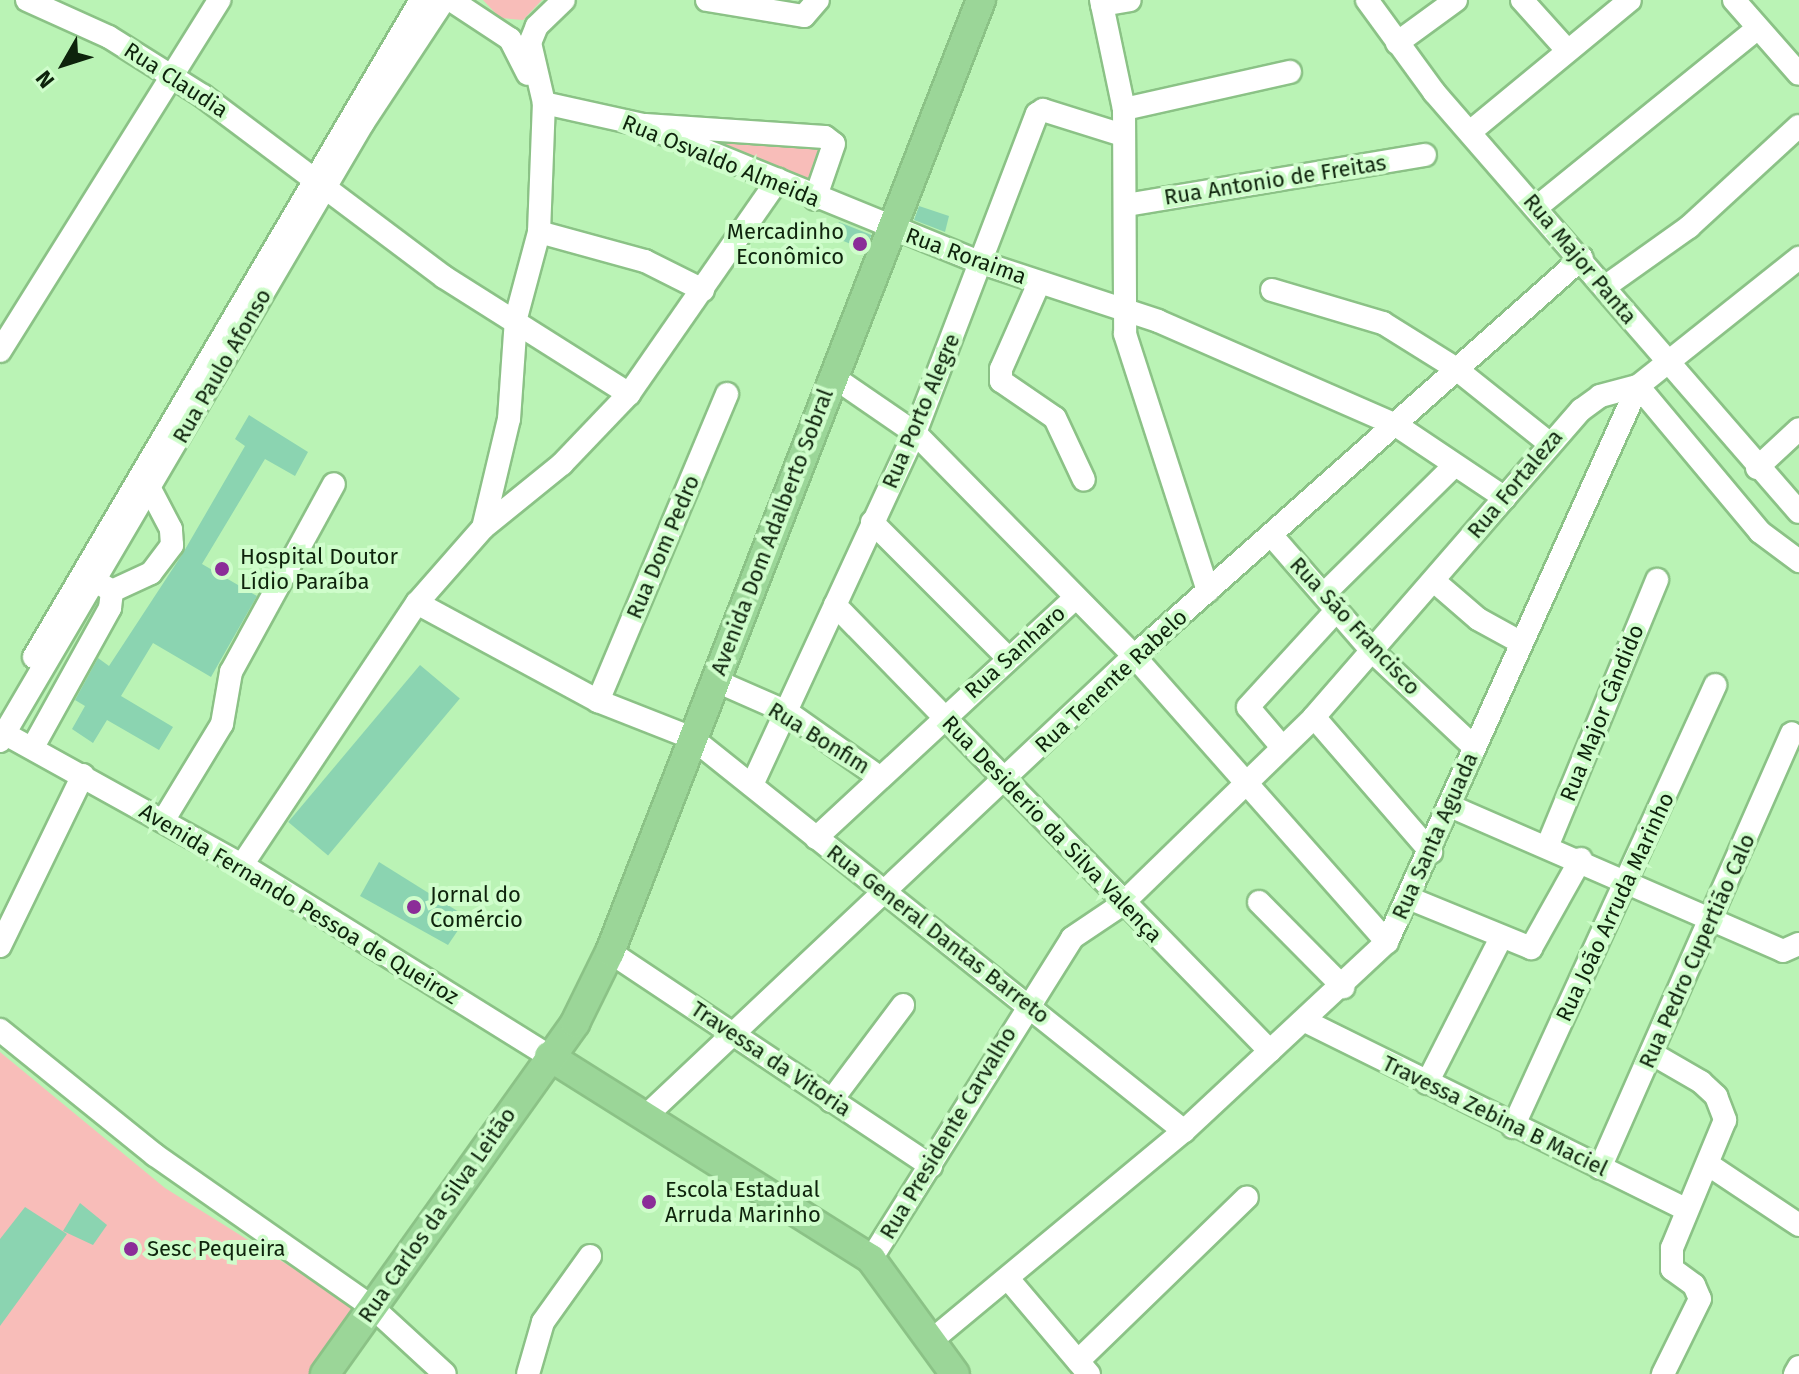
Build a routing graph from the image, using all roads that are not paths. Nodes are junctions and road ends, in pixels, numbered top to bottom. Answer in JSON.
{"nodes":[{"id":1,"x":27,"y":0,"type":"edge"},
{"id":2,"x":219,"y":0,"type":"edge"},
{"id":3,"x":421,"y":0,"type":"edge"},
{"id":4,"x":444,"y":0,"type":"edge"},
{"id":5,"x":451,"y":0,"type":"edge"},
{"id":6,"x":564,"y":0,"type":"edge"},
{"id":7,"x":707,"y":0,"type":"edge"},
{"id":8,"x":818,"y":0,"type":"edge"},
{"id":9,"x":981,"y":0,"type":"edge"},
{"id":10,"x":1130,"y":0,"type":"edge"},
{"id":11,"x":1367,"y":0,"type":"edge"},
{"id":12,"x":1456,"y":0,"type":"edge"},
{"id":13,"x":1522,"y":0,"type":"edge"},
{"id":14,"x":1630,"y":0,"type":"edge"},
{"id":15,"x":1734,"y":0,"type":"edge"},
{"id":16,"x":1102,"y":2,"type":"edge"},
{"id":17,"x":1758,"y":28,"type":"junction"},
{"id":18,"x":1397,"y":43,"type":"junction"},
{"id":19,"x":1567,"y":50,"type":"junction"},
{"id":20,"x":1290,"y":72,"type":"dead end"},
{"id":21,"x":168,"y":73,"type":"junction"},
{"id":22,"x":1799,"y":74,"type":"edge"},
{"id":23,"x":544,"y":103,"type":"junction"},
{"id":24,"x":1124,"y":109,"type":"junction"},
{"id":25,"x":643,"y":125,"type":"junction"},
{"id":26,"x":1799,"y":126,"type":"edge"},
{"id":27,"x":1470,"y":132,"type":"junction"},
{"id":28,"x":1123,"y":135,"type":"junction"},
{"id":29,"x":1425,"y":155,"type":"dead end"},
{"id":30,"x":778,"y":180,"type":"junction"},
{"id":31,"x":319,"y":186,"type":"junction"},
{"id":32,"x":815,"y":199,"type":"junction"},
{"id":33,"x":1126,"y":205,"type":"junction"},
{"id":34,"x":1537,"y":207,"type":"junction"},
{"id":35,"x":894,"y":229,"type":"junction"},
{"id":36,"x":539,"y":232,"type":"junction"},
{"id":37,"x":1582,"y":258,"type":"junction"},
{"id":38,"x":1799,"y":258,"type":"edge"},
{"id":39,"x":982,"y":263,"type":"junction"},
{"id":40,"x":1039,"y":283,"type":"junction"},
{"id":41,"x":1606,"y":286,"type":"junction"},
{"id":42,"x":703,"y":290,"type":"junction"},
{"id":43,"x":1272,"y":290,"type":"dead end"},
{"id":44,"x":1122,"y":310,"type":"junction"},
{"id":45,"x":516,"y":318,"type":"junction"},
{"id":46,"x":0,"y":351,"type":"edge"},
{"id":47,"x":1668,"y":365,"type":"junction"},
{"id":48,"x":1455,"y":368,"type":"junction"},
{"id":49,"x":832,"y":376,"type":"junction"},
{"id":50,"x":1638,"y":386,"type":"junction"},
{"id":51,"x":629,"y":394,"type":"junction"},
{"id":52,"x":727,"y":394,"type":"dead end"},
{"id":53,"x":1396,"y":425,"type":"junction"},
{"id":54,"x":1799,"y":429,"type":"edge"},
{"id":55,"x":915,"y":433,"type":"junction"},
{"id":56,"x":1549,"y":443,"type":"junction"},
{"id":57,"x":160,"y":455,"type":"junction"},
{"id":58,"x":1454,"y":466,"type":"junction"},
{"id":59,"x":1757,"y":468,"type":"junction"},
{"id":60,"x":1084,"y":480,"type":"dead end"},
{"id":61,"x":334,"y":484,"type":"dead end"},
{"id":62,"x":150,"y":489,"type":"junction"},
{"id":63,"x":1505,"y":498,"type":"junction"},
{"id":64,"x":1799,"y":512,"type":"edge"},
{"id":65,"x":872,"y":522,"type":"junction"},
{"id":66,"x":483,"y":528,"type":"junction"},
{"id":67,"x":1273,"y":537,"type":"junction"},
{"id":68,"x":1799,"y":561,"type":"edge"},
{"id":69,"x":1657,"y":580,"type":"dead end"},
{"id":70,"x":1434,"y":581,"type":"junction"},
{"id":71,"x":96,"y":582,"type":"junction"},
{"id":72,"x":1208,"y":591,"type":"junction"},
{"id":73,"x":1075,"y":598,"type":"junction"},
{"id":74,"x":1330,"y":602,"type":"junction"},
{"id":75,"x":417,"y":603,"type":"junction"},
{"id":76,"x":835,"y":605,"type":"junction"},
{"id":77,"x":1518,"y":641,"type":"junction"},
{"id":78,"x":1373,"y":652,"type":"junction"},
{"id":79,"x":1134,"y":656,"type":"junction"},
{"id":80,"x":1008,"y":658,"type":"junction"},
{"id":81,"x":714,"y":680,"type":"junction"},
{"id":82,"x":1715,"y":685,"type":"dead end"},
{"id":83,"x":598,"y":701,"type":"junction"},
{"id":84,"x":787,"y":712,"type":"junction"},
{"id":85,"x":944,"y":715,"type":"junction"},
{"id":86,"x":1314,"y":717,"type":"junction"},
{"id":87,"x":4,"y":725,"type":"edge"},
{"id":88,"x":1792,"y":733,"type":"dead end"},
{"id":89,"x":692,"y":738,"type":"junction"},
{"id":90,"x":39,"y":747,"type":"junction"},
{"id":91,"x":1282,"y":747,"type":"junction"},
{"id":92,"x":1474,"y":747,"type":"junction"},
{"id":93,"x":83,"y":775,"type":"junction"},
{"id":94,"x":879,"y":777,"type":"junction"},
{"id":95,"x":1004,"y":781,"type":"junction"},
{"id":96,"x":1247,"y":782,"type":"junction"},
{"id":97,"x":752,"y":785,"type":"junction"},
{"id":98,"x":1450,"y":806,"type":"junction"},
{"id":99,"x":163,"y":821,"type":"junction"},
{"id":100,"x":816,"y":838,"type":"junction"},
{"id":101,"x":1547,"y":847,"type":"junction"},
{"id":102,"x":1431,"y":852,"type":"junction"},
{"id":103,"x":1581,"y":859,"type":"junction"},
{"id":104,"x":242,"y":865,"type":"junction"},
{"id":105,"x":1628,"y":883,"type":"junction"},
{"id":106,"x":883,"y":889,"type":"junction"},
{"id":107,"x":1411,"y":899,"type":"junction"},
{"id":108,"x":1259,"y":902,"type":"dead end"},
{"id":109,"x":1121,"y":905,"type":"junction"},
{"id":110,"x":1715,"y":920,"type":"junction"},
{"id":111,"x":1387,"y":942,"type":"junction"},
{"id":112,"x":1509,"y":943,"type":"junction"},
{"id":113,"x":0,"y":946,"type":"edge"},
{"id":114,"x":1791,"y":947,"type":"edge"},
{"id":115,"x":610,"y":952,"type":"junction"},
{"id":116,"x":1343,"y":987,"type":"junction"},
{"id":117,"x":1028,"y":1002,"type":"junction"},
{"id":118,"x":903,"y":1005,"type":"dead end"},
{"id":119,"x":1305,"y":1021,"type":"junction"},
{"id":120,"x":0,"y":1030,"type":"edge"},
{"id":121,"x":733,"y":1031,"type":"junction"},
{"id":122,"x":1270,"y":1051,"type":"junction"},
{"id":123,"x":1651,"y":1053,"type":"junction"},
{"id":124,"x":549,"y":1056,"type":"junction"},
{"id":125,"x":1427,"y":1083,"type":"junction"},
{"id":126,"x":831,"y":1101,"type":"junction"},
{"id":127,"x":648,"y":1114,"type":"junction"},
{"id":128,"x":1513,"y":1127,"type":"junction"},
{"id":129,"x":1184,"y":1131,"type":"junction"},
{"id":130,"x":1709,"y":1165,"type":"junction"},
{"id":131,"x":931,"y":1166,"type":"junction"},
{"id":132,"x":1600,"y":1168,"type":"junction"},
{"id":133,"x":1247,"y":1197,"type":"dead end"},
{"id":134,"x":1686,"y":1209,"type":"junction"},
{"id":135,"x":1799,"y":1225,"type":"edge"},
{"id":136,"x":590,"y":1256,"type":"dead end"},
{"id":137,"x":871,"y":1259,"type":"junction"},
{"id":138,"x":1010,"y":1281,"type":"junction"},
{"id":139,"x":371,"y":1306,"type":"junction"},
{"id":140,"x":932,"y":1340,"type":"junction"},
{"id":141,"x":1799,"y":1367,"type":"edge"},
{"id":142,"x":1083,"y":1368,"type":"edge"},
{"id":143,"x":325,"y":1374,"type":"edge"},
{"id":144,"x":445,"y":1374,"type":"edge"},
{"id":145,"x":528,"y":1374,"type":"edge"},
{"id":146,"x":955,"y":1374,"type":"edge"},
{"id":147,"x":1663,"y":1374,"type":"edge"},
{"id":148,"x":1795,"y":1374,"type":"edge"}],
"edges":[{"from":1,"to":21,"type":"street","name":"Rua Claudia"},
{"from":2,"to":21,"type":"street"},
{"from":3,"to":31,"type":"street","name":"Rua Paulo Afonso"},
{"from":4,"to":31,"type":"street","name":"Rua Paulo Afonso"},
{"from":5,"to":23,"type":"street"},
{"from":6,"to":23,"type":"street"},
{"from":7,"to":8,"type":"street"},
{"from":9,"to":35,"type":"main road","name":"Avenida Dom Adalberto Sobral"},
{"from":10,"to":16,"type":"street"},
{"from":11,"to":18,"type":"street","name":"Rua Major Panta"},
{"from":12,"to":18,"type":"street"},
{"from":13,"to":19,"type":"street"},
{"from":14,"to":19,"type":"street"},
{"from":15,"to":17,"type":"street"},
{"from":16,"to":24,"type":"street"},
{"from":17,"to":22,"type":"street"},
{"from":17,"to":34,"type":"street"},
{"from":18,"to":27,"type":"street","name":"Rua Major Panta"},
{"from":19,"to":27,"type":"street"},
{"from":20,"to":24,"type":"street"},
{"from":21,"to":31,"type":"street","name":"Rua Claudia"},
{"from":21,"to":46,"type":"street"},
{"from":23,"to":25,"type":"street","name":"Rua Osvaldo Almeida"},
{"from":23,"to":36,"type":"street"},
{"from":24,"to":28,"type":"street"},
{"from":25,"to":30,"type":"street","name":"Rua Osvaldo Almeida"},
{"from":25,"to":32,"type":"street"},
{"from":26,"to":41,"type":"street"},
{"from":27,"to":34,"type":"street","name":"Rua Major Panta"},
{"from":28,"to":33,"type":"street"},
{"from":28,"to":39,"type":"street","name":"Rua Porto Alegre"},
{"from":29,"to":33,"type":"street","name":"Rua Antonio de Freitas"},
{"from":30,"to":32,"type":"street","name":"Rua Osvaldo Almeida"},
{"from":30,"to":42,"type":"street"},
{"from":31,"to":45,"type":"street","name":"Rua Claudia"},
{"from":31,"to":57,"type":"street","name":"Rua Paulo Afonso"},
{"from":32,"to":35,"type":"street","name":"Rua Osvaldo Almeida"},
{"from":33,"to":44,"type":"street"},
{"from":34,"to":37,"type":"street","name":"Rua Major Panta"},
{"from":35,"to":39,"type":"street","name":"Rua Roraima"},
{"from":35,"to":49,"type":"main road","name":"Avenida Dom Adalberto Sobral"},
{"from":36,"to":42,"type":"street"},
{"from":36,"to":45,"type":"street"},
{"from":37,"to":41,"type":"street","name":"Rua Major Panta"},
{"from":37,"to":48,"type":"street","name":"Rua Tenente Rabelo"},
{"from":38,"to":47,"type":"street","name":"Rua Santa Aguada"},
{"from":39,"to":40,"type":"street","name":"Rua Roraima"},
{"from":39,"to":55,"type":"street","name":"Rua Porto Alegre"},
{"from":40,"to":44,"type":"street","name":"Rua Roraima"},
{"from":40,"to":60,"type":"street","name":"Rua Roraima"},
{"from":41,"to":47,"type":"street","name":"Rua Major Panta"},
{"from":42,"to":51,"type":"street"},
{"from":43,"to":48,"type":"street"},
{"from":44,"to":53,"type":"street","name":"Rua Roraima"},
{"from":44,"to":72,"type":"street"},
{"from":45,"to":51,"type":"street","name":"Rua Claudia"},
{"from":45,"to":66,"type":"street"},
{"from":47,"to":50,"type":"street","name":"Rua Santa Aguada"},
{"from":47,"to":59,"type":"street","name":"Rua Major Panta"},
{"from":48,"to":53,"type":"street","name":"Rua Tenente Rabelo"},
{"from":48,"to":56,"type":"street"},
{"from":49,"to":55,"type":"street"},
{"from":49,"to":81,"type":"main road","name":"Avenida Dom Adalberto Sobral"},
{"from":50,"to":56,"type":"street","name":"Rua Fortaleza"},
{"from":50,"to":68,"type":"street"},
{"from":50,"to":77,"type":"street","name":"Rua Santa Aguada"},
{"from":51,"to":66,"type":"street"},
{"from":52,"to":83,"type":"street","name":"Rua Dom Pedro"},
{"from":53,"to":58,"type":"street","name":"Rua Roraima"},
{"from":53,"to":67,"type":"street","name":"Rua Tenente Rabelo"},
{"from":54,"to":59,"type":"street"},
{"from":55,"to":65,"type":"street","name":"Rua Porto Alegre"},
{"from":55,"to":73,"type":"street"},
{"from":56,"to":63,"type":"street","name":"Rua Fortaleza"},
{"from":57,"to":62,"type":"street","name":"Rua Paulo Afonso"},
{"from":57,"to":71,"type":"street","name":"Rua Paulo Afonso"},
{"from":58,"to":63,"type":"street","name":"Rua Roraima"},
{"from":58,"to":74,"type":"street"},
{"from":59,"to":64,"type":"street","name":"Rua Major Panta"},
{"from":61,"to":99,"type":"street"},
{"from":62,"to":71,"type":"street","name":"Rua Paulo Afonso"},
{"from":62,"to":71,"type":"street"},
{"from":63,"to":70,"type":"street","name":"Rua Fortaleza"},
{"from":65,"to":76,"type":"street","name":"Rua Porto Alegre"},
{"from":65,"to":80,"type":"street"},
{"from":66,"to":75,"type":"street"},
{"from":67,"to":72,"type":"street","name":"Rua Tenente Rabelo"},
{"from":67,"to":74,"type":"street","name":"Rua São Francisco"},
{"from":69,"to":101,"type":"street","name":"Rua Major Cândido"},
{"from":70,"to":77,"type":"street"},
{"from":70,"to":78,"type":"street","name":"Rua Fortaleza"},
{"from":71,"to":87,"type":"street","name":"Rua Paulo Afonso"},
{"from":71,"to":90,"type":"street"},
{"from":72,"to":79,"type":"street","name":"Rua Tenente Rabelo"},
{"from":73,"to":79,"type":"street"},
{"from":73,"to":80,"type":"street","name":"Rua Sanharo"},
{"from":74,"to":78,"type":"street","name":"Rua São Francisco"},
{"from":74,"to":91,"type":"street"},
{"from":75,"to":83,"type":"street","name":"Rua General Dantas Barreto"},
{"from":75,"to":104,"type":"street"},
{"from":76,"to":84,"type":"street","name":"Rua Porto Alegre"},
{"from":76,"to":85,"type":"street","name":"Rua Desiderio da Silva Valença"},
{"from":77,"to":92,"type":"street","name":"Rua Santa Aguada"},
{"from":78,"to":86,"type":"street","name":"Rua Fortaleza"},
{"from":78,"to":92,"type":"street","name":"Rua São Francisco"},
{"from":79,"to":95,"type":"street","name":"Rua Tenente Rabelo"},
{"from":79,"to":96,"type":"street"},
{"from":80,"to":85,"type":"street","name":"Rua Sanharo"},
{"from":81,"to":84,"type":"street","name":"Rua Bonfim"},
{"from":81,"to":89,"type":"main road","name":"Avenida Dom Adalberto Sobral"},
{"from":82,"to":105,"type":"street","name":"Rua João Arruda Marinho"},
{"from":83,"to":89,"type":"street","name":"Rua General Dantas Barreto"},
{"from":84,"to":94,"type":"street","name":"Rua Bonfim"},
{"from":84,"to":97,"type":"street","name":"Rua Porto Alegre"},
{"from":85,"to":94,"type":"street","name":"Rua Sanharo"},
{"from":85,"to":95,"type":"street","name":"Rua Desiderio da Silva Valença"},
{"from":86,"to":91,"type":"street","name":"Rua Fortaleza"},
{"from":86,"to":102,"type":"street"},
{"from":87,"to":90,"type":"street","name":"Avenida Fernando Pessoa de Queiroz"},
{"from":88,"to":110,"type":"street","name":"Rua Pedro Cupertião Calo"},
{"from":89,"to":97,"type":"street","name":"Rua General Dantas Barreto"},
{"from":89,"to":115,"type":"main road","name":"Avenida Dom Adalberto Sobral"},
{"from":90,"to":93,"type":"street","name":"Avenida Fernando Pessoa de Queiroz"},
{"from":91,"to":96,"type":"street","name":"Rua Fortaleza"},
{"from":92,"to":98,"type":"street","name":"Rua Santa Aguada"},
{"from":93,"to":99,"type":"street","name":"Avenida Fernando Pessoa de Queiroz"},
{"from":93,"to":113,"type":"street"},
{"from":94,"to":100,"type":"street","name":"Rua Sanharo"},
{"from":95,"to":106,"type":"street","name":"Rua Tenente Rabelo"},
{"from":95,"to":109,"type":"street","name":"Rua Desiderio da Silva Valença"},
{"from":96,"to":109,"type":"street","name":"Rua Presidente Carvalho"},
{"from":96,"to":111,"type":"street"},
{"from":97,"to":100,"type":"street","name":"Rua General Dantas Barreto"},
{"from":98,"to":101,"type":"street"},
{"from":98,"to":102,"type":"street","name":"Rua Santa Aguada"},
{"from":99,"to":104,"type":"street","name":"Avenida Fernando Pessoa de Queiroz"},
{"from":100,"to":106,"type":"street","name":"Rua General Dantas Barreto"},
{"from":101,"to":103,"type":"street"},
{"from":102,"to":107,"type":"street","name":"Rua Santa Aguada"},
{"from":103,"to":105,"type":"street"},
{"from":103,"to":112,"type":"street"},
{"from":104,"to":124,"type":"street","name":"Avenida Fernando Pessoa de Queiroz"},
{"from":105,"to":110,"type":"street"},
{"from":105,"to":128,"type":"street","name":"Rua João Arruda Marinho"},
{"from":106,"to":117,"type":"street","name":"Rua General Dantas Barreto"},
{"from":106,"to":121,"type":"street","name":"Rua Tenente Rabelo"},
{"from":107,"to":111,"type":"street","name":"Rua Santa Aguada"},
{"from":107,"to":112,"type":"street"},
{"from":108,"to":116,"type":"street"},
{"from":109,"to":117,"type":"street","name":"Rua Presidente Carvalho"},
{"from":109,"to":122,"type":"street","name":"Rua Desiderio da Silva Valença"},
{"from":110,"to":114,"type":"street"},
{"from":110,"to":123,"type":"street","name":"Rua Pedro Cupertião Calo"},
{"from":111,"to":116,"type":"street","name":"Rua Santa Aguada"},
{"from":112,"to":125,"type":"street"},
{"from":115,"to":121,"type":"street","name":"Travessa da Vitoria"},
{"from":115,"to":124,"type":"main road","name":"Avenida Dom Adalberto Sobral"},
{"from":116,"to":119,"type":"street","name":"Rua Santa Aguada"},
{"from":117,"to":129,"type":"street","name":"Rua General Dantas Barreto"},
{"from":117,"to":131,"type":"street","name":"Rua Presidente Carvalho"},
{"from":118,"to":126,"type":"street"},
{"from":119,"to":122,"type":"street","name":"Rua Santa Aguada"},
{"from":119,"to":125,"type":"street","name":"Travessa Zebina B Maciel"},
{"from":120,"to":139,"type":"street"},
{"from":121,"to":126,"type":"street","name":"Travessa da Vitoria"},
{"from":121,"to":127,"type":"street","name":"Rua Tenente Rabelo"},
{"from":122,"to":129,"type":"street","name":"Rua Santa Aguada"},
{"from":123,"to":130,"type":"street"},
{"from":123,"to":132,"type":"street","name":"Rua Pedro Cupertião Calo"},
{"from":124,"to":127,"type":"main road"},
{"from":124,"to":139,"type":"main road","name":"Rua Carlos da Silva Leitão"},
{"from":125,"to":128,"type":"street","name":"Travessa Zebina B Maciel"},
{"from":126,"to":131,"type":"street","name":"Travessa da Vitoria"},
{"from":127,"to":137,"type":"main road"},
{"from":128,"to":132,"type":"street","name":"Travessa Zebina B Maciel"},
{"from":129,"to":138,"type":"street","name":"Rua Santa Aguada"},
{"from":130,"to":134,"type":"street"},
{"from":130,"to":135,"type":"street"},
{"from":131,"to":137,"type":"street","name":"Rua Presidente Carvalho"},
{"from":132,"to":134,"type":"street","name":"Travessa Zebina B Maciel"},
{"from":133,"to":142,"type":"street"},
{"from":134,"to":147,"type":"street"},
{"from":136,"to":145,"type":"street"},
{"from":137,"to":140,"type":"main road"},
{"from":138,"to":140,"type":"street","name":"Rua Santa Aguada"},
{"from":138,"to":142,"type":"street"},
{"from":139,"to":143,"type":"main road","name":"Rua Carlos da Silva Leitão"},
{"from":139,"to":144,"type":"street"},
{"from":140,"to":146,"type":"main road"},
{"from":141,"to":148,"type":"street"}]}
